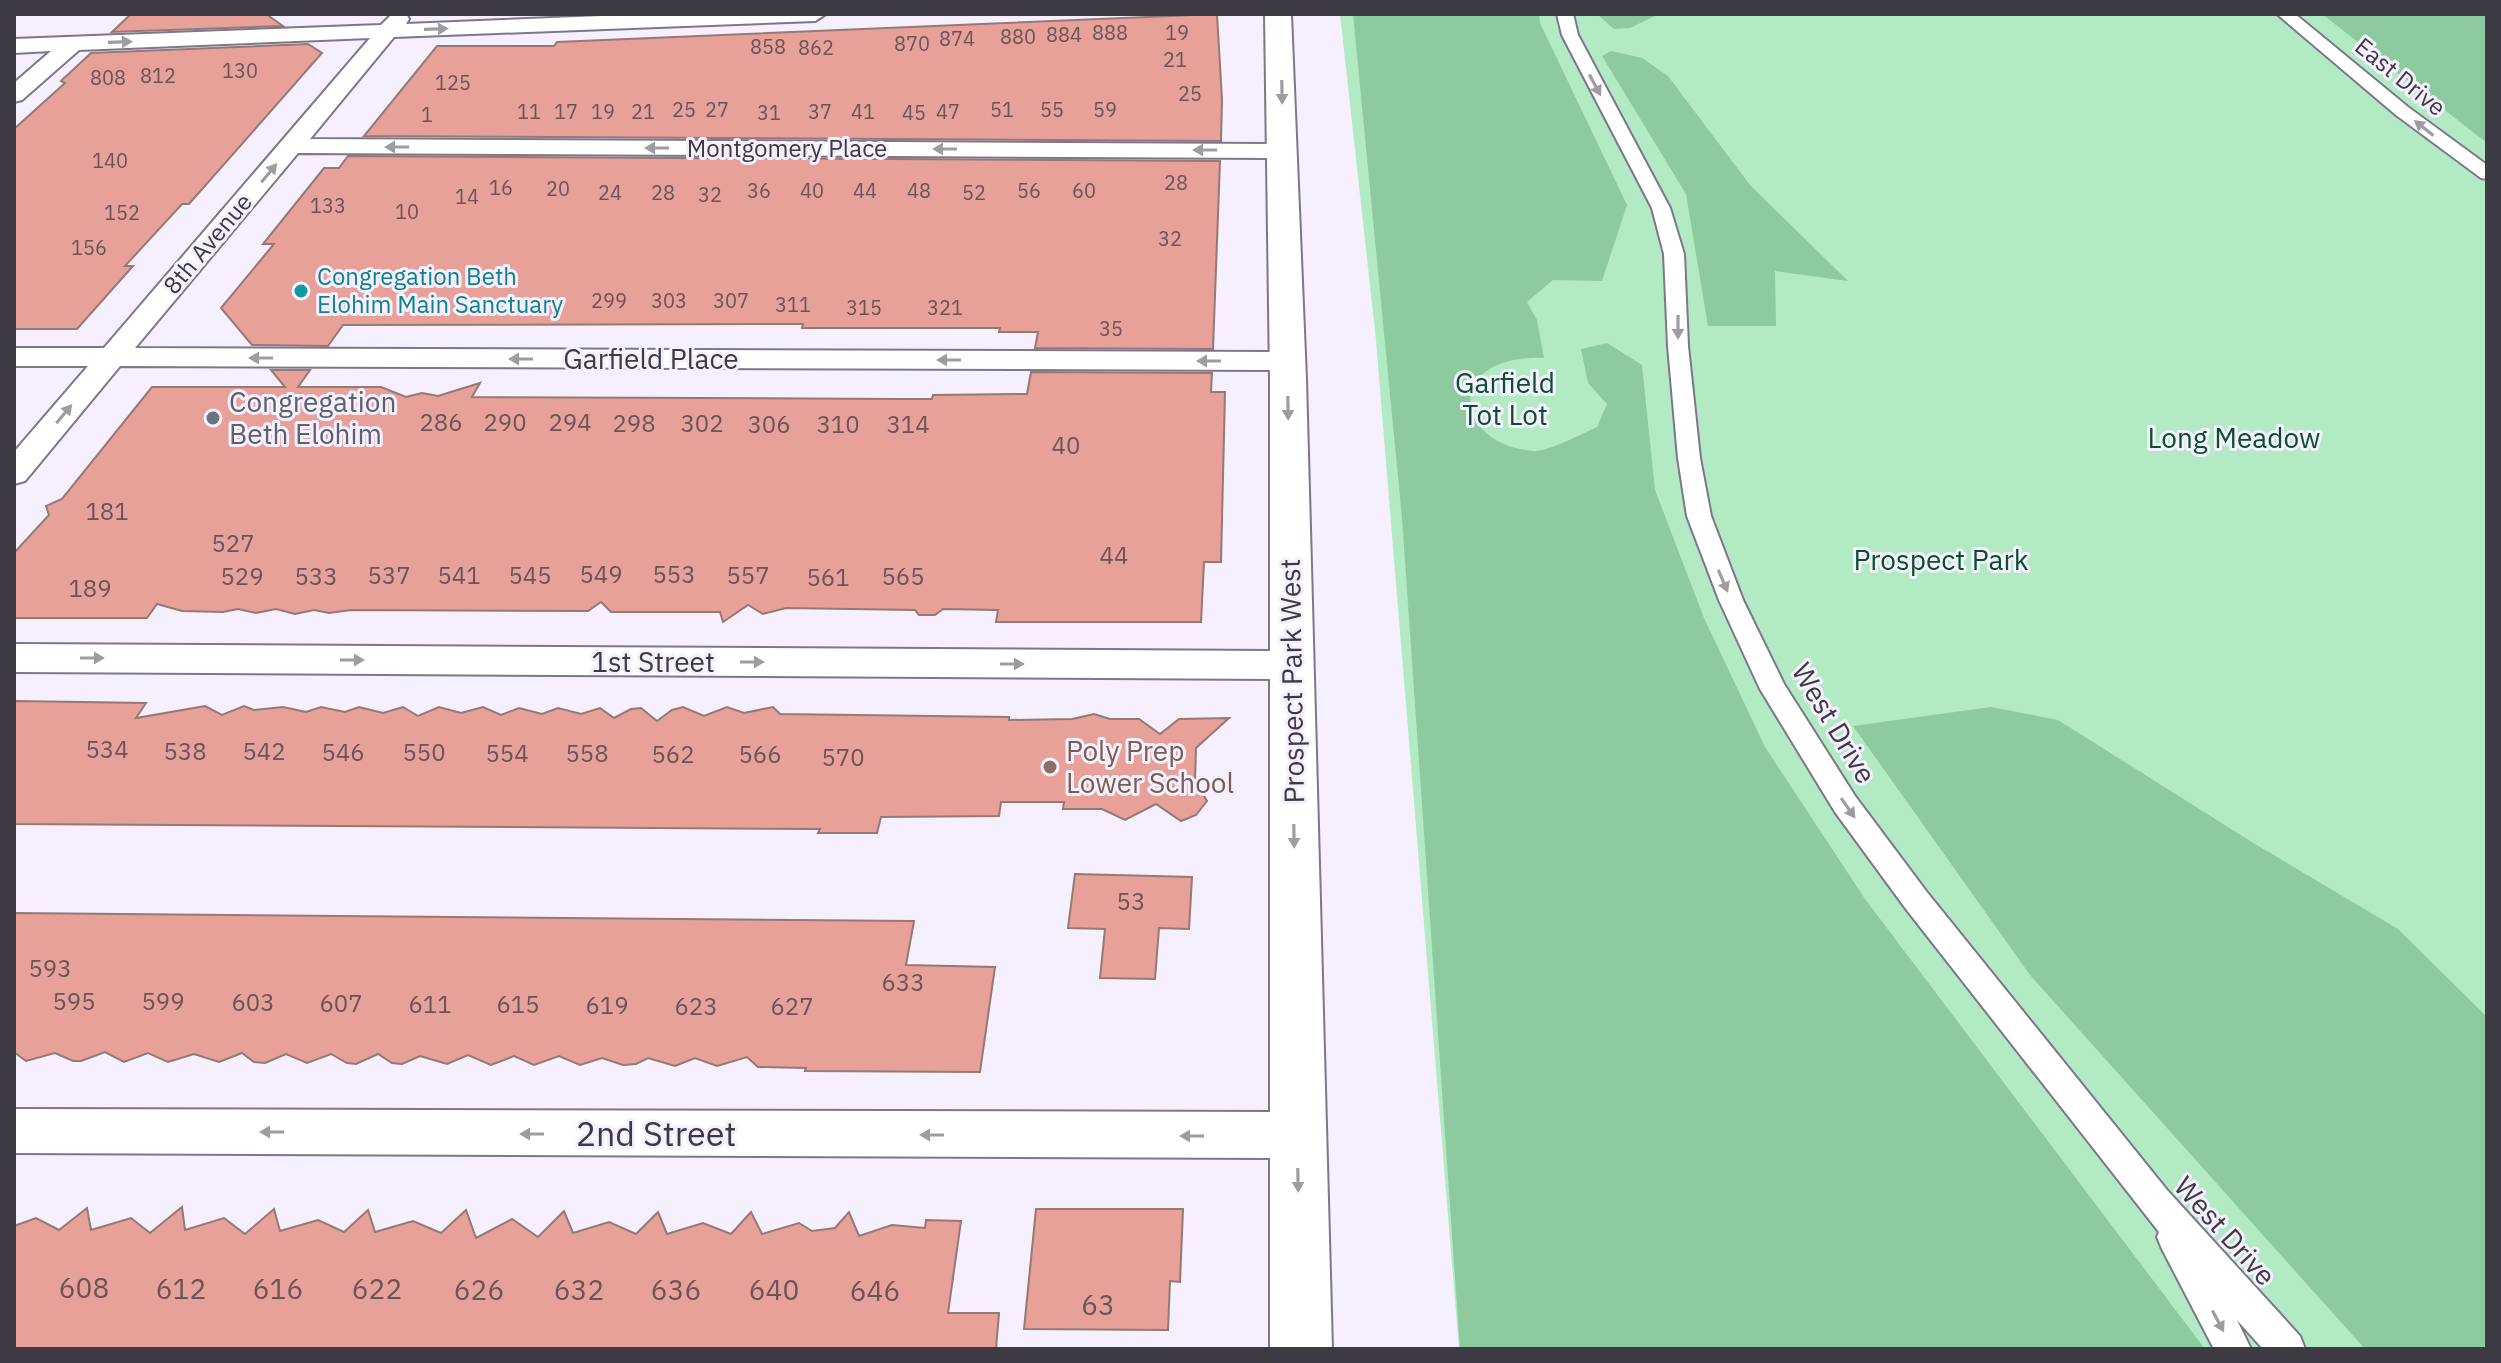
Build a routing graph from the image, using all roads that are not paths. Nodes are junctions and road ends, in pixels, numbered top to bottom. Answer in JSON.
{"nodes":[{"id":1,"x":815,"y":14,"type":"edge"},
{"id":2,"x":1278,"y":14,"type":"edge"},
{"id":3,"x":1565,"y":14,"type":"edge"},
{"id":4,"x":2285,"y":14,"type":"edge"},
{"id":5,"x":396,"y":23,"type":"edge"},
{"id":6,"x":73,"y":44,"type":"junction"},
{"id":7,"x":14,"y":46,"type":"edge"},
{"id":8,"x":14,"y":95,"type":"edge"},
{"id":9,"x":292,"y":146,"type":"junction"},
{"id":10,"x":1283,"y":151,"type":"junction"},
{"id":11,"x":2487,"y":174,"type":"edge"},
{"id":12,"x":14,"y":357,"type":"edge"},
{"id":13,"x":112,"y":357,"type":"junction"},
{"id":14,"x":1287,"y":361,"type":"junction"},
{"id":15,"x":14,"y":473,"type":"edge"},
{"id":16,"x":14,"y":658,"type":"edge"},
{"id":17,"x":1291,"y":665,"type":"junction"},
{"id":18,"x":14,"y":1131,"type":"edge"},
{"id":19,"x":1298,"y":1135,"type":"junction"},
{"id":20,"x":2155,"y":1202,"type":"junction"},
{"id":21,"x":1301,"y":1349,"type":"edge"},
{"id":22,"x":2233,"y":1349,"type":"edge"},
{"id":23,"x":2287,"y":1349,"type":"edge"}],
"edges":[{"from":5,"to":1,"type":"street","one_way":true},
{"from":2,"to":10,"type":"street","name":"Prospect Park West","one_way":true},
{"from":3,"to":20,"type":"street","name":"West Drive","one_way":true},
{"from":11,"to":4,"type":"street","name":"East Drive","one_way":true},
{"from":6,"to":5,"type":"street","one_way":true},
{"from":5,"to":9,"type":"street","name":"8th Avenue"},
{"from":6,"to":7,"type":"street"},
{"from":6,"to":8,"type":"street"},
{"from":10,"to":9,"type":"street","name":"Montgomery Place","one_way":true},
{"from":13,"to":9,"type":"street","name":"8th Avenue","one_way":true},
{"from":10,"to":14,"type":"street","name":"Prospect Park West"},
{"from":12,"to":13,"type":"street","name":"Garfield Place"},
{"from":14,"to":13,"type":"street","name":"Garfield Place","one_way":true},
{"from":15,"to":13,"type":"street","name":"8th Avenue","one_way":true},
{"from":14,"to":17,"type":"street","name":"Prospect Park West","one_way":true},
{"from":16,"to":17,"type":"street","name":"1st Street","one_way":true},
{"from":17,"to":19,"type":"street","name":"Prospect Park West","one_way":true},
{"from":19,"to":18,"type":"street","name":"2nd Street","one_way":true},
{"from":19,"to":21,"type":"street","name":"Prospect Park West","one_way":true},
{"from":20,"to":22,"type":"street","one_way":true},
{"from":20,"to":23,"type":"street","name":"West Drive"}]}
